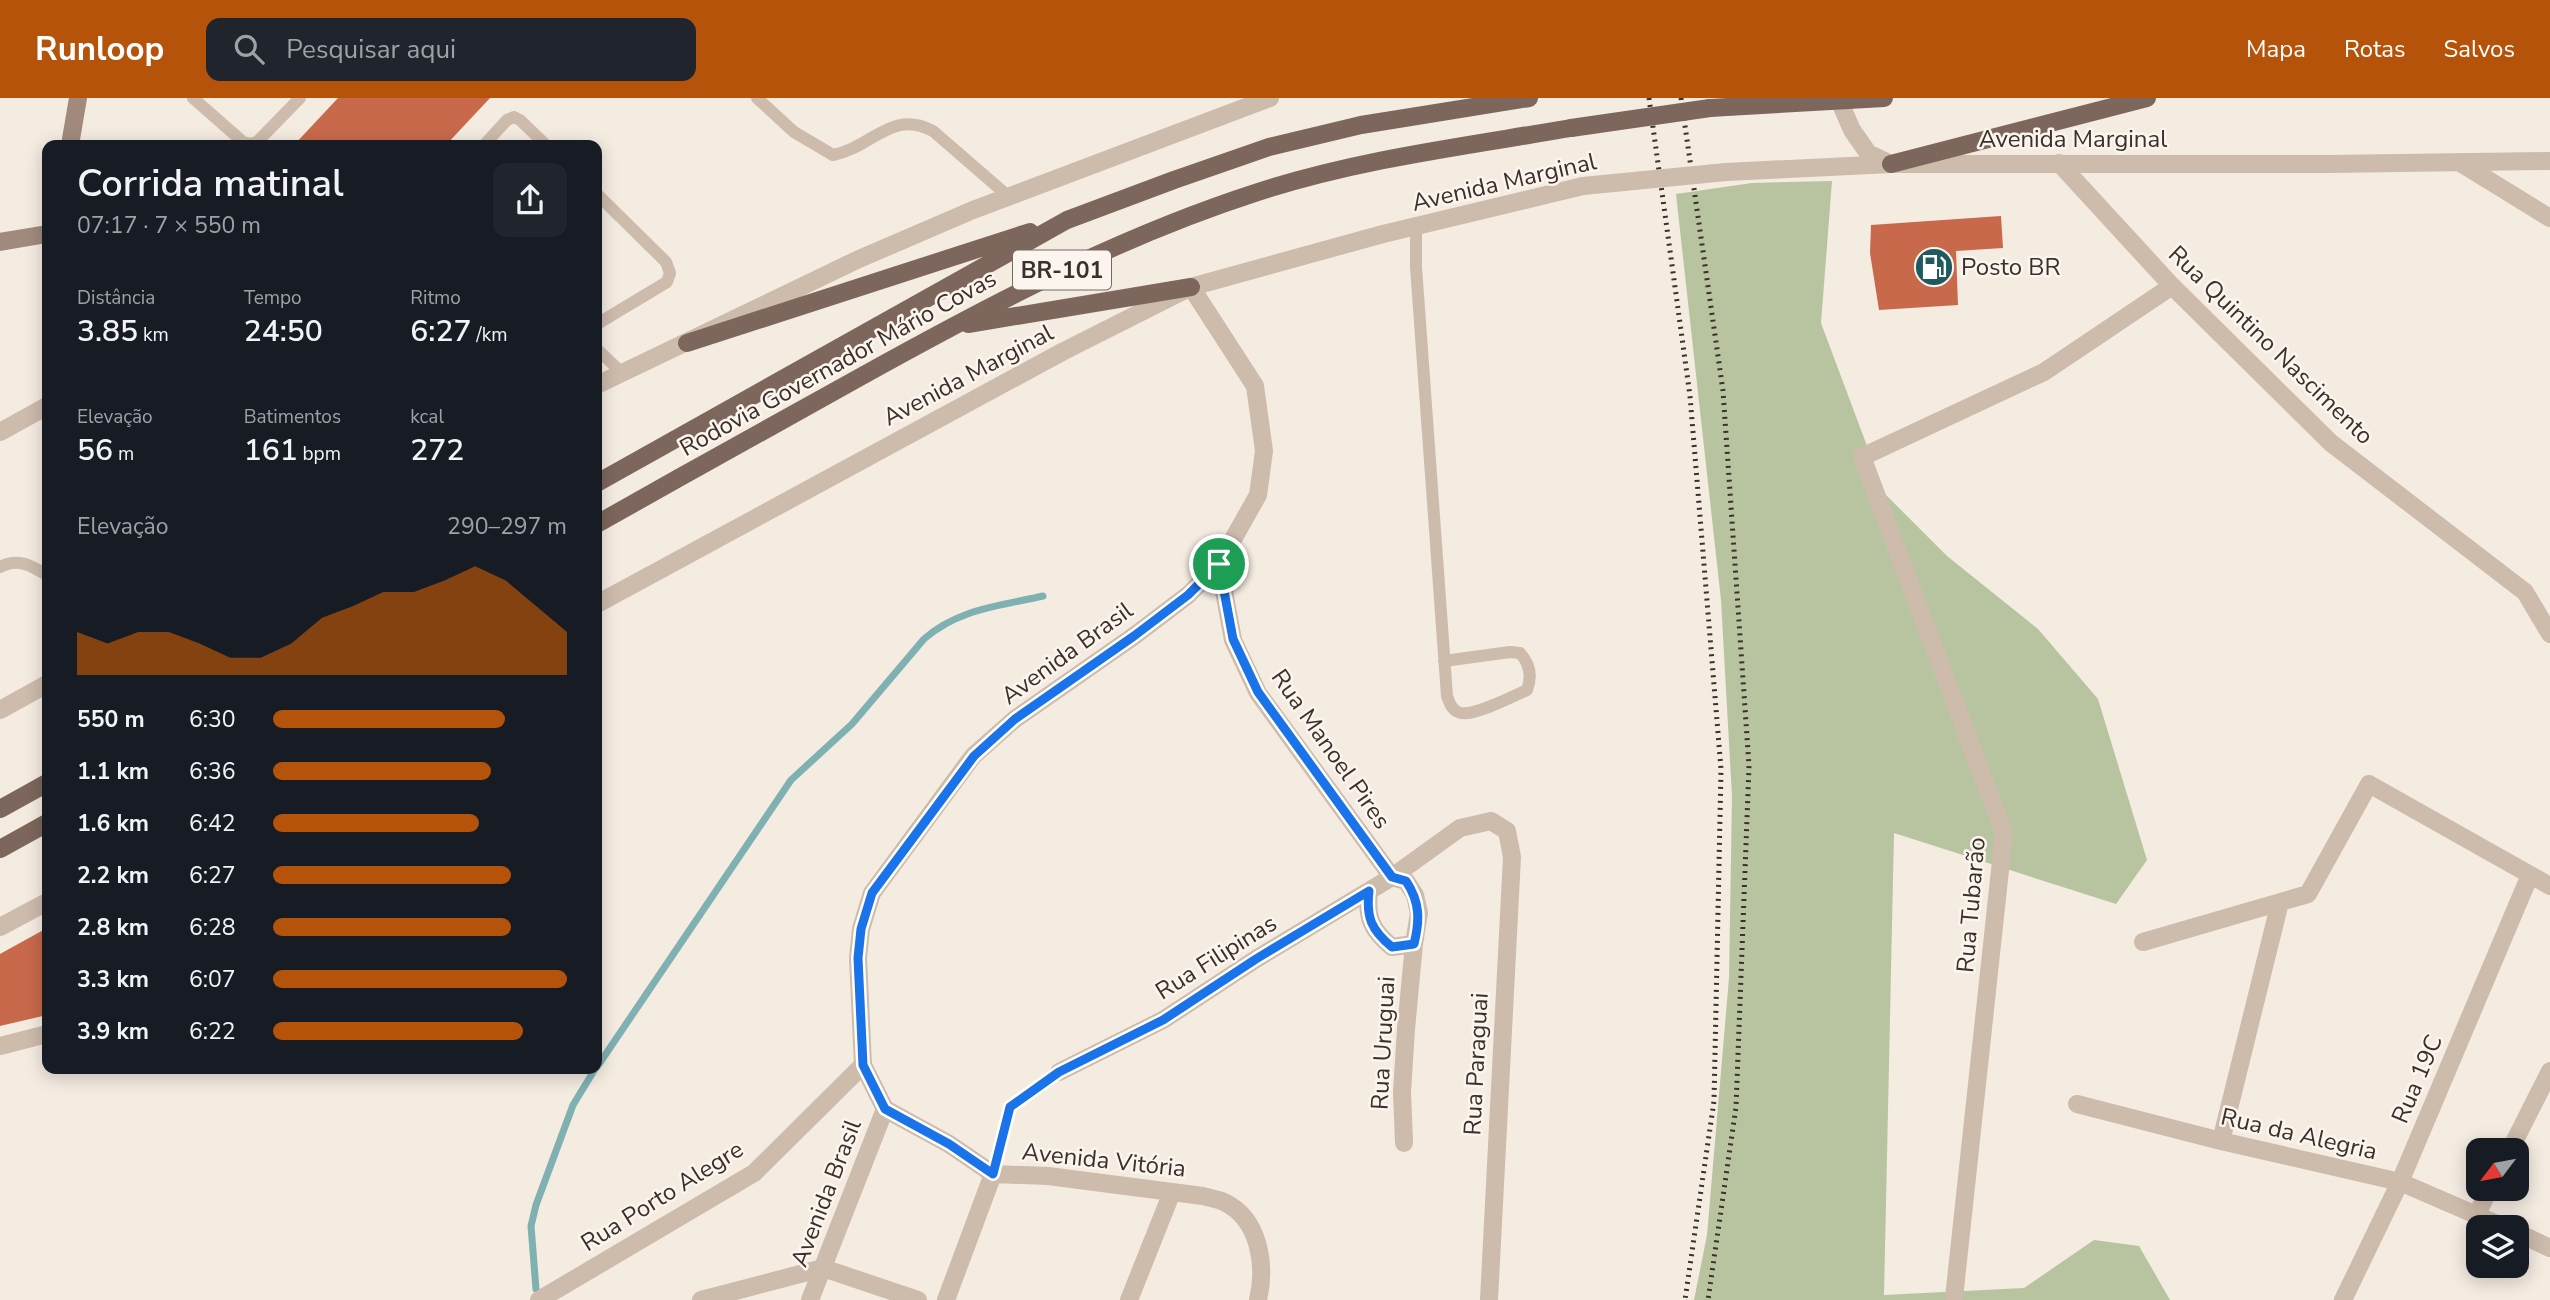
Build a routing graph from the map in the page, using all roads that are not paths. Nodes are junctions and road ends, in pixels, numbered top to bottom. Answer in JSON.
{"nodes":[{"id":1,"x":78,"y":98,"type":"edge"},
{"id":2,"x":193,"y":98,"type":"edge"},
{"id":3,"x":300,"y":98,"type":"edge"},
{"id":4,"x":757,"y":98,"type":"edge"},
{"id":5,"x":1270,"y":98,"type":"edge"},
{"id":6,"x":1530,"y":98,"type":"edge"},
{"id":7,"x":1884,"y":98,"type":"edge"},
{"id":8,"x":2147,"y":98,"type":"edge"},
{"id":9,"x":1839,"y":99,"type":"edge"},
{"id":10,"x":71,"y":140,"type":"edge"},
{"id":11,"x":241,"y":140,"type":"edge"},
{"id":12,"x":259,"y":140,"type":"edge"},
{"id":13,"x":488,"y":140,"type":"edge"},
{"id":14,"x":541,"y":140,"type":"edge"},
{"id":15,"x":2550,"y":161,"type":"edge"},
{"id":16,"x":2459,"y":162,"type":"junction"},
{"id":17,"x":2059,"y":163,"type":"junction"},
{"id":18,"x":1891,"y":164,"type":"junction"},
{"id":19,"x":1008,"y":197,"type":"junction"},
{"id":20,"x":602,"y":199,"type":"edge"},
{"id":21,"x":2550,"y":218,"type":"edge"},
{"id":22,"x":1067,"y":220,"type":"junction"},
{"id":23,"x":1416,"y":227,"type":"junction"},
{"id":24,"x":42,"y":235,"type":"edge"},
{"id":25,"x":0,"y":242,"type":"edge"},
{"id":26,"x":2172,"y":286,"type":"junction"},
{"id":27,"x":1191,"y":287,"type":"junction"},
{"id":28,"x":602,"y":321,"type":"edge"},
{"id":29,"x":951,"y":327,"type":"junction"},
{"id":30,"x":687,"y":343,"type":"junction"},
{"id":31,"x":602,"y":354,"type":"edge"},
{"id":32,"x":621,"y":372,"type":"junction"},
{"id":33,"x":602,"y":382,"type":"edge"},
{"id":34,"x":42,"y":409,"type":"edge"},
{"id":35,"x":0,"y":432,"type":"edge"},
{"id":36,"x":602,"y":480,"type":"edge"},
{"id":37,"x":602,"y":521,"type":"edge"},
{"id":38,"x":1219,"y":564,"type":"junction"},
{"id":39,"x":0,"y":567,"type":"edge"},
{"id":40,"x":42,"y":572,"type":"edge"},
{"id":41,"x":602,"y":601,"type":"edge"},
{"id":42,"x":2550,"y":634,"type":"edge"},
{"id":43,"x":1444,"y":661,"type":"junction"},
{"id":44,"x":42,"y":687,"type":"edge"},
{"id":45,"x":0,"y":710,"type":"edge"},
{"id":46,"x":42,"y":786,"type":"edge"},
{"id":47,"x":0,"y":809,"type":"edge"},
{"id":48,"x":42,"y":826,"type":"edge"},
{"id":49,"x":1507,"y":831,"type":"joint"},
{"id":50,"x":0,"y":849,"type":"edge"},
{"id":51,"x":2530,"y":875,"type":"junction"},
{"id":52,"x":1392,"y":877,"type":"junction"},
{"id":53,"x":2550,"y":886,"type":"edge"},
{"id":54,"x":1369,"y":891,"type":"junction"},
{"id":55,"x":2280,"y":902,"type":"junction"},
{"id":56,"x":42,"y":905,"type":"edge"},
{"id":57,"x":0,"y":928,"type":"edge"},
{"id":58,"x":2143,"y":942,"type":"dead end"},
{"id":59,"x":1414,"y":944,"type":"junction"},
{"id":60,"x":42,"y":1035,"type":"edge"},
{"id":61,"x":0,"y":1046,"type":"edge"},
{"id":62,"x":863,"y":1065,"type":"junction"},
{"id":63,"x":2550,"y":1071,"type":"edge"},
{"id":64,"x":1059,"y":1072,"type":"road end"},
{"id":65,"x":2077,"y":1104,"type":"dead end"},
{"id":66,"x":885,"y":1109,"type":"junction"},
{"id":67,"x":2516,"y":1138,"type":"edge"},
{"id":68,"x":2221,"y":1141,"type":"junction"},
{"id":69,"x":1404,"y":1143,"type":"dead end"},
{"id":70,"x":993,"y":1174,"type":"junction"},
{"id":71,"x":2400,"y":1182,"type":"junction"},
{"id":72,"x":1172,"y":1192,"type":"junction"},
{"id":73,"x":2484,"y":1201,"type":"edge"},
{"id":74,"x":2477,"y":1214,"type":"joint"},
{"id":75,"x":2529,"y":1238,"type":"edge"},
{"id":76,"x":2550,"y":1248,"type":"edge"},
{"id":77,"x":823,"y":1268,"type":"junction"},
{"id":78,"x":1954,"y":1298,"type":"dead end"},
{"id":79,"x":539,"y":1300,"type":"edge"},
{"id":80,"x":701,"y":1300,"type":"edge"},
{"id":81,"x":810,"y":1300,"type":"edge"},
{"id":82,"x":918,"y":1300,"type":"edge"},
{"id":83,"x":946,"y":1300,"type":"edge"},
{"id":84,"x":1129,"y":1300,"type":"edge"},
{"id":85,"x":1258,"y":1300,"type":"edge"},
{"id":86,"x":1489,"y":1300,"type":"edge"},
{"id":87,"x":2343,"y":1300,"type":"edge"}],
"edges":[{"from":1,"to":10,"type":"main road"},
{"from":2,"to":11,"type":"lane"},
{"from":3,"to":12,"type":"lane"},
{"from":4,"to":19,"type":"lane"},
{"from":5,"to":19,"type":"street"},
{"from":6,"to":22,"type":"main road","name":"Rodovia Governador Mário Covas","number":"BR-101"},
{"from":7,"to":9,"type":"main road","name":"Rodovia Governador Mário Covas","number":"BR-101"},
{"from":8,"to":18,"type":"main road"},
{"from":9,"to":18,"type":"street"},
{"from":9,"to":29,"type":"main road","name":"Rodovia Governador Mário Covas","number":"BR-101","bridge":true},
{"from":13,"to":14,"type":"lane"},
{"from":15,"to":16,"type":"street","name":"Avenida Marginal"},
{"from":16,"to":17,"type":"street","name":"Avenida Marginal"},
{"from":16,"to":21,"type":"street"},
{"from":17,"to":18,"type":"street","name":"Avenida Marginal"},
{"from":17,"to":26,"type":"street","name":"Rua Quintino Nascimento"},
{"from":18,"to":23,"type":"street","name":"Avenida Marginal","bridge":true},
{"from":19,"to":30,"type":"street"},
{"from":20,"to":28,"type":"lane"},
{"from":22,"to":30,"type":"main road"},
{"from":22,"to":36,"type":"main road","name":"Rodovia Governador Mário Covas","number":"BR-101"},
{"from":23,"to":27,"type":"street","name":"Avenida Marginal"},
{"from":23,"to":43,"type":"lane"},
{"from":24,"to":25,"type":"main road"},
{"from":26,"to":42,"type":"street","name":"Rua Quintino Nascimento"},
{"from":26,"to":78,"type":"street","name":"Rua Tubarão"},
{"from":27,"to":29,"type":"main road"},
{"from":27,"to":38,"type":"street","name":"Avenida Brasil"},
{"from":27,"to":41,"type":"street","name":"Avenida Marginal"},
{"from":29,"to":37,"type":"main road","name":"Rodovia Governador Mário Covas","number":"BR-101"},
{"from":30,"to":32,"type":"street"},
{"from":31,"to":32,"type":"lane"},
{"from":32,"to":33,"type":"street"},
{"from":34,"to":35,"type":"street"},
{"from":38,"to":52,"type":"street","name":"Rua Manoel Pires"},
{"from":38,"to":62,"type":"street","name":"Avenida Brasil"},
{"from":39,"to":40,"type":"lane"},
{"from":43,"to":43,"type":"lane"},
{"from":44,"to":45,"type":"street"},
{"from":46,"to":47,"type":"main road"},
{"from":48,"to":50,"type":"main road"},
{"from":49,"to":52,"type":"street","name":"Rua Filipinas"},
{"from":49,"to":86,"type":"street","name":"Rua Paraguai"},
{"from":51,"to":53,"type":"street"},
{"from":51,"to":55,"type":"street"},
{"from":51,"to":71,"type":"street","name":"Rua 19C"},
{"from":52,"to":54,"type":"street","name":"Rua Filipinas"},
{"from":52,"to":59,"type":"street","name":"Rua Uruguai"},
{"from":54,"to":59,"type":"street"},
{"from":54,"to":64,"type":"street","name":"Rua Filipinas"},
{"from":55,"to":58,"type":"street"},
{"from":55,"to":68,"type":"street"},
{"from":56,"to":57,"type":"street"},
{"from":59,"to":69,"type":"street","name":"Rua Uruguai"},
{"from":60,"to":61,"type":"street"},
{"from":62,"to":66,"type":"street","name":"Avenida Brasil"},
{"from":62,"to":79,"type":"street","name":"Rua Porto Alegre"},
{"from":63,"to":67,"type":"street"},
{"from":65,"to":68,"type":"street","name":"Rua da Alegria"},
{"from":66,"to":70,"type":"street","name":"Avenida Vitória"},
{"from":66,"to":77,"type":"street","name":"Avenida Brasil"},
{"from":68,"to":71,"type":"street","name":"Rua da Alegria"},
{"from":70,"to":72,"type":"street","name":"Avenida Vitória"},
{"from":70,"to":83,"type":"street"},
{"from":71,"to":74,"type":"street","name":"Rua da Alegria"},
{"from":71,"to":87,"type":"street","name":"Rua 19C"},
{"from":72,"to":84,"type":"street"},
{"from":72,"to":85,"type":"street","name":"Avenida Vitória"},
{"from":73,"to":74,"type":"street"},
{"from":75,"to":76,"type":"street"},
{"from":77,"to":80,"type":"street"},
{"from":77,"to":81,"type":"street","name":"Avenida Brasil"},
{"from":77,"to":82,"type":"street"}]}
